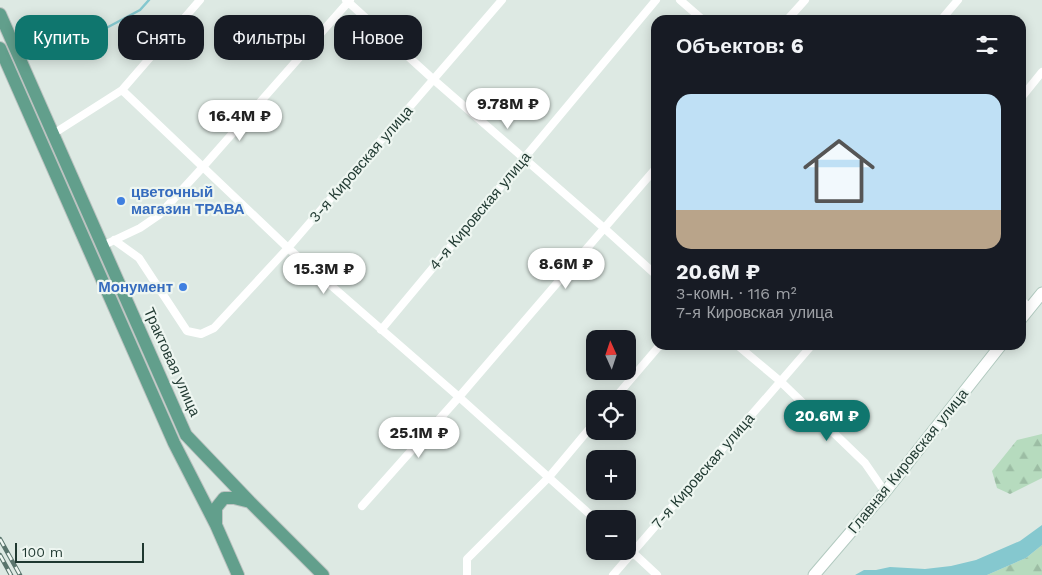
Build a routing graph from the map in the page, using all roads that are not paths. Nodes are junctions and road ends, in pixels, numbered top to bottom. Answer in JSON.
{"nodes":[{"id":1,"x":200,"y":0,"type":"edge"},
{"id":2,"x":502,"y":0,"type":"edge"},
{"id":3,"x":656,"y":0,"type":"edge"},
{"id":4,"x":680,"y":0,"type":"edge"},
{"id":5,"x":805,"y":0,"type":"edge"},
{"id":6,"x":958,"y":0,"type":"edge"},
{"id":7,"x":348,"y":1,"type":"edge"},
{"id":8,"x":0,"y":14,"type":"edge"},
{"id":9,"x":697,"y":15,"type":"edge"},
{"id":10,"x":792,"y":15,"type":"edge"},
{"id":11,"x":945,"y":15,"type":"edge"},
{"id":12,"x":0,"y":48,"type":"edge"},
{"id":13,"x":1042,"y":72,"type":"edge"},
{"id":14,"x":434,"y":80,"type":"junction"},
{"id":15,"x":122,"y":90,"type":"junction"},
{"id":16,"x":1026,"y":92,"type":"edge"},
{"id":17,"x":53,"y":134,"type":"junction"},
{"id":18,"x":524,"y":159,"type":"junction"},
{"id":19,"x":202,"y":168,"type":"junction"},
{"id":20,"x":651,"y":174,"type":"edge"},
{"id":21,"x":604,"y":228,"type":"junction"},
{"id":22,"x":108,"y":243,"type":"junction"},
{"id":23,"x":288,"y":248,"type":"junction"},
{"id":24,"x":651,"y":270,"type":"edge"},
{"id":25,"x":1042,"y":293,"type":"edge"},
{"id":26,"x":1026,"y":304,"type":"edge"},
{"id":27,"x":1030,"y":308,"type":"junction"},
{"id":28,"x":1026,"y":313,"type":"edge"},
{"id":29,"x":381,"y":330,"type":"junction"},
{"id":30,"x":656,"y":350,"type":"edge"},
{"id":31,"x":743,"y":350,"type":"edge"},
{"id":32,"x":808,"y":350,"type":"edge"},
{"id":33,"x":997,"y":350,"type":"edge"},
{"id":34,"x":780,"y":381,"type":"junction"},
{"id":35,"x":622,"y":390,"type":"edge"},
{"id":36,"x":459,"y":397,"type":"junction"},
{"id":37,"x":586,"y":433,"type":"edge"},
{"id":38,"x":549,"y":477,"type":"junction"},
{"id":39,"x":885,"y":492,"type":"junction"},
{"id":40,"x":250,"y":502,"type":"junction"},
{"id":41,"x":362,"y":506,"type":"dead end"},
{"id":42,"x":586,"y":511,"type":"edge"},
{"id":43,"x":216,"y":525,"type":"junction"},
{"id":44,"x":636,"y":543,"type":"edge"},
{"id":45,"x":636,"y":556,"type":"edge"},
{"id":46,"x":623,"y":560,"type":"edge"},
{"id":47,"x":238,"y":575,"type":"edge"},
{"id":48,"x":323,"y":575,"type":"edge"},
{"id":49,"x":467,"y":575,"type":"edge"},
{"id":50,"x":613,"y":575,"type":"edge"},
{"id":51,"x":657,"y":575,"type":"edge"},
{"id":52,"x":814,"y":575,"type":"edge"}],
"edges":[{"from":1,"to":15,"type":"street"},
{"from":2,"to":14,"type":"street","name":"3-я Кировская улица"},
{"from":3,"to":18,"type":"street","name":"4-я Кировская улица"},
{"from":4,"to":9,"type":"street"},
{"from":5,"to":10,"type":"street"},
{"from":6,"to":11,"type":"street"},
{"from":7,"to":14,"type":"street"},
{"from":7,"to":19,"type":"street"},
{"from":8,"to":17,"type":"main road","name":"Трактовая улица"},
{"from":12,"to":43,"type":"main road","name":"Трактовая улица"},
{"from":13,"to":16,"type":"street"},
{"from":14,"to":18,"type":"street"},
{"from":14,"to":23,"type":"street","name":"3-я Кировская улица"},
{"from":15,"to":17,"type":"street"},
{"from":15,"to":19,"type":"street"},
{"from":17,"to":22,"type":"main road","name":"Трактовая улица"},
{"from":18,"to":21,"type":"street"},
{"from":18,"to":29,"type":"street","name":"4-я Кировская улица"},
{"from":19,"to":22,"type":"street"},
{"from":19,"to":23,"type":"street"},
{"from":20,"to":21,"type":"street"},
{"from":21,"to":24,"type":"street"},
{"from":21,"to":36,"type":"street"},
{"from":22,"to":23,"type":"street","name":"3-я Кировская улица"},
{"from":22,"to":40,"type":"main road","name":"Трактовая улица"},
{"from":23,"to":29,"type":"street"},
{"from":25,"to":27,"type":"main road"},
{"from":26,"to":27,"type":"street"},
{"from":27,"to":28,"type":"main road"},
{"from":29,"to":36,"type":"street"},
{"from":30,"to":35,"type":"street"},
{"from":31,"to":34,"type":"street"},
{"from":32,"to":34,"type":"street","name":"7-я Кировская улица"},
{"from":33,"to":39,"type":"main road","name":"Главная Кировская улица"},
{"from":34,"to":39,"type":"street"},
{"from":34,"to":44,"type":"street","name":"7-я Кировская улица"},
{"from":36,"to":38,"type":"street"},
{"from":36,"to":41,"type":"street"},
{"from":37,"to":38,"type":"street"},
{"from":38,"to":42,"type":"street"},
{"from":38,"to":49,"type":"street"},
{"from":39,"to":52,"type":"main road","name":"Главная Кировская улица"},
{"from":40,"to":43,"type":"main road"},
{"from":40,"to":48,"type":"main road","name":"Трактовая улица"},
{"from":43,"to":47,"type":"main road","name":"Трактовая улица"},
{"from":45,"to":51,"type":"street"},
{"from":46,"to":50,"type":"street","name":"7-я Кировская улица"}]}
